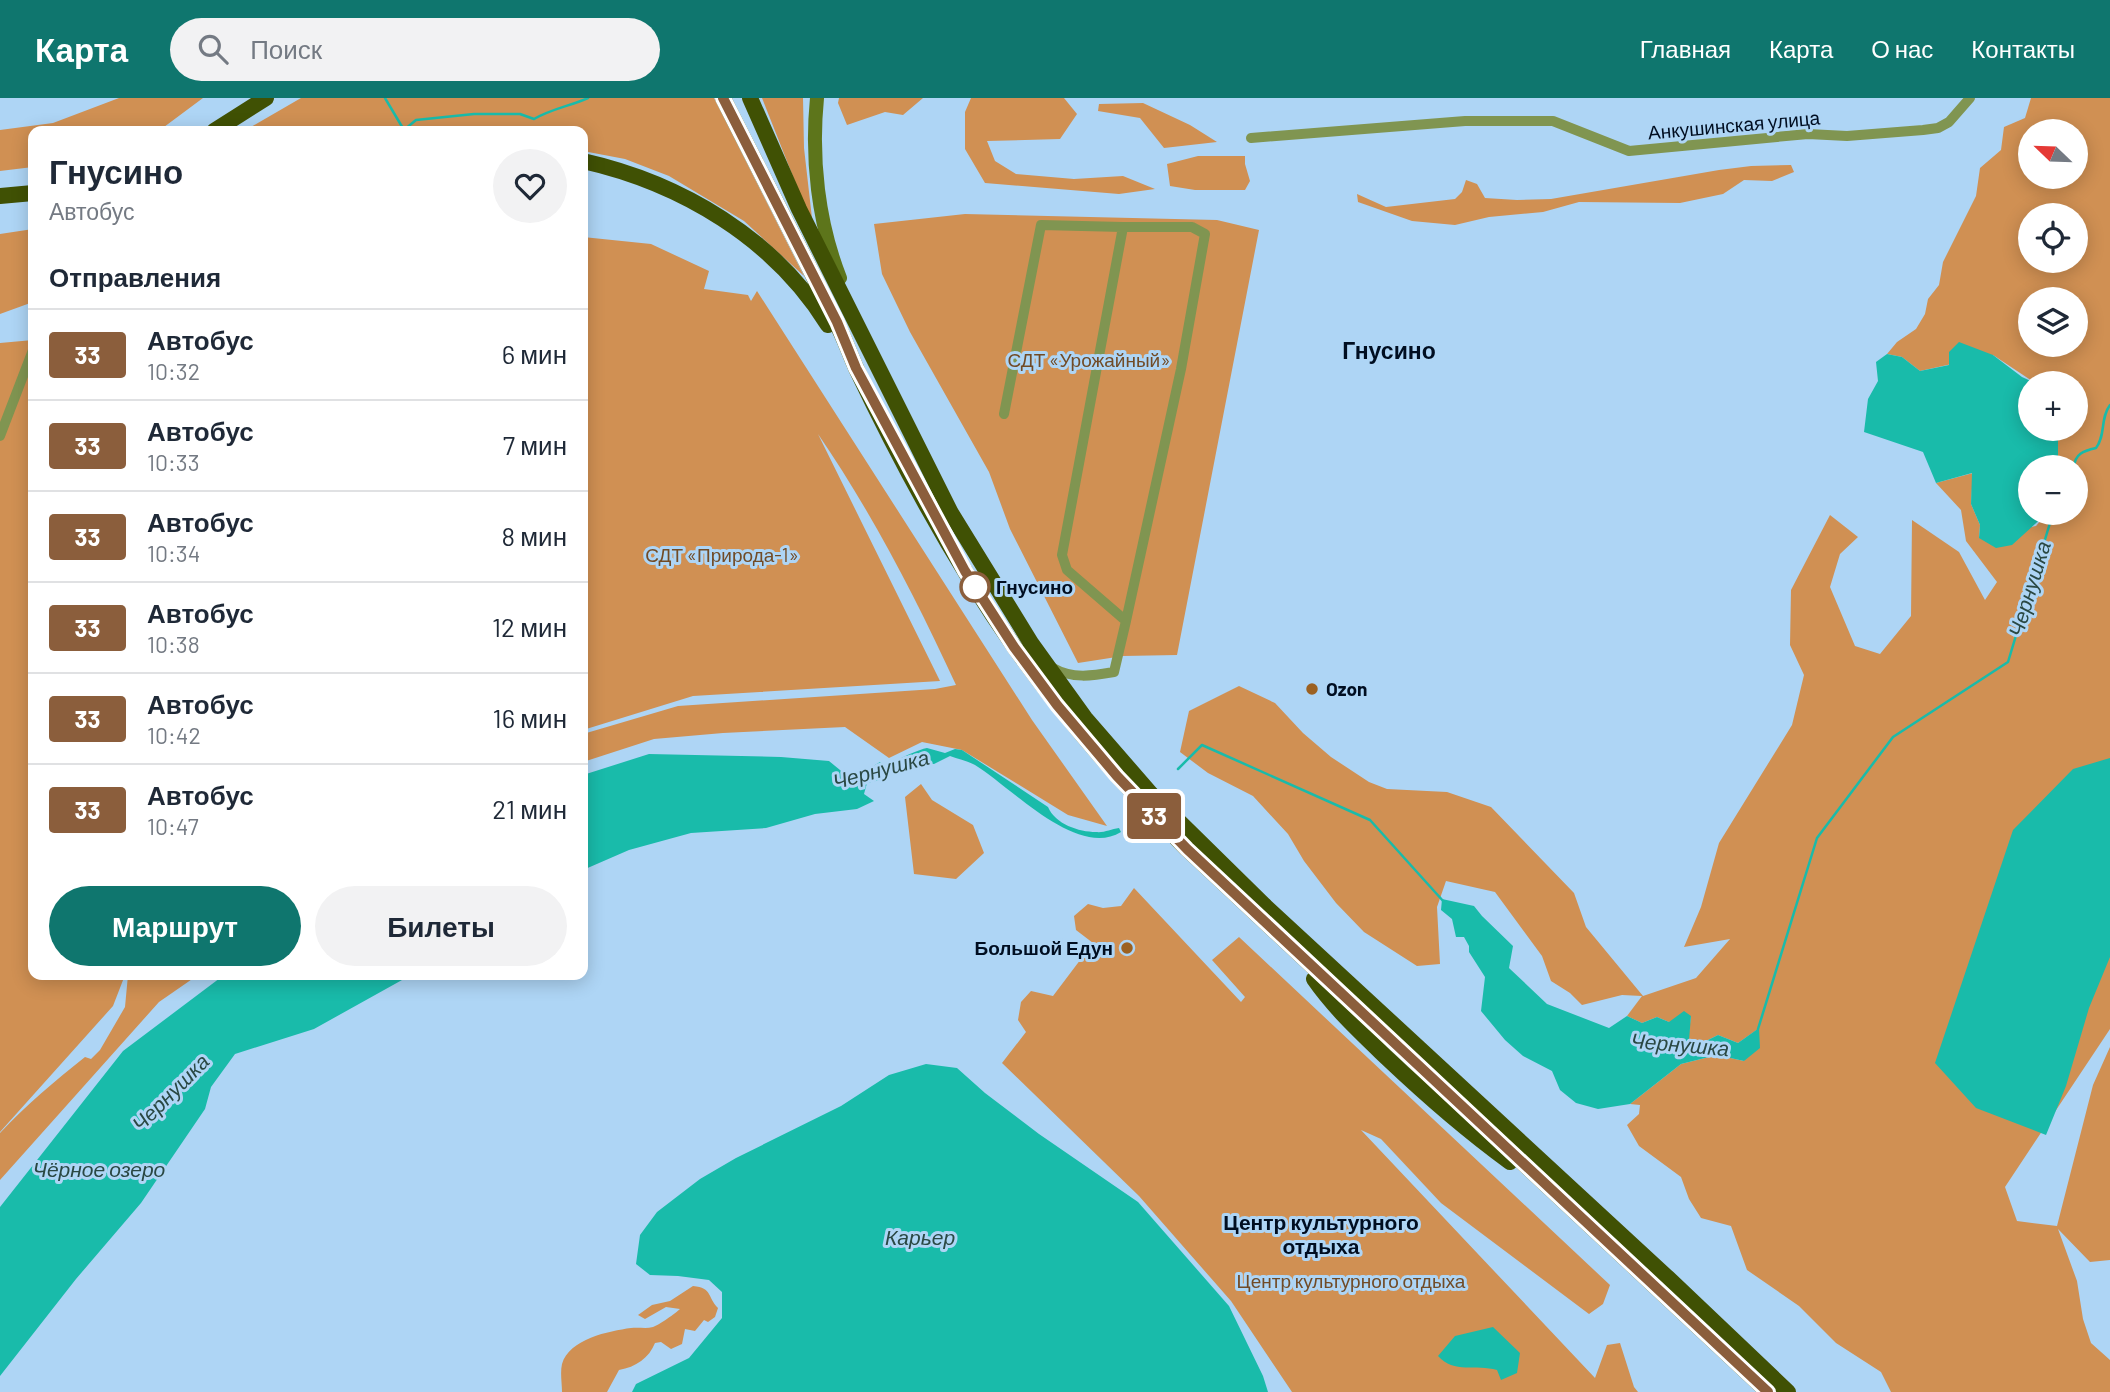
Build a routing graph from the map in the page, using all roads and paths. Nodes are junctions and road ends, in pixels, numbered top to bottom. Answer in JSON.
{"nodes":[{"id":1,"x":250,"y":98,"type":"edge"},
{"id":2,"x":266,"y":98,"type":"edge"},
{"id":3,"x":723,"y":98,"type":"edge"},
{"id":4,"x":750,"y":98,"type":"edge"},
{"id":5,"x":817,"y":98,"type":"edge"},
{"id":6,"x":1970,"y":98,"type":"edge"},
{"id":7,"x":222,"y":126,"type":"edge"},
{"id":8,"x":223,"y":126,"type":"edge"},
{"id":9,"x":1251,"y":138,"type":"dead end"},
{"id":10,"x":588,"y":162,"type":"edge"},
{"id":11,"x":28,"y":193,"type":"edge"},
{"id":12,"x":0,"y":196,"type":"edge"},
{"id":13,"x":1123,"y":227,"type":"junction"},
{"id":14,"x":873,"y":357,"type":"junction"},
{"id":15,"x":28,"y":363,"type":"edge"},
{"id":16,"x":856,"y":368,"type":"junction"},
{"id":17,"x":1004,"y":414,"type":"dead end"},
{"id":18,"x":0,"y":436,"type":"edge"},
{"id":19,"x":1126,"y":621,"type":"junction"},
{"id":20,"x":1046,"y":665,"type":"junction"},
{"id":21,"x":1768,"y":1392,"type":"edge"},
{"id":22,"x":1788,"y":1392,"type":"edge"}],
"edges":[{"from":1,"to":7,"type":"highway"},
{"from":2,"to":8,"type":"highway"},
{"from":3,"to":16,"type":"highway"},
{"from":4,"to":14,"type":"highway"},
{"from":5,"to":14,"type":"main road"},
{"from":6,"to":9,"type":"street","name":"Анкушинская улица"},
{"from":10,"to":16,"type":"highway"},
{"from":11,"to":12,"type":"highway"},
{"from":13,"to":17,"type":"street"},
{"from":13,"to":19,"type":"street"},
{"from":13,"to":19,"type":"street"},
{"from":14,"to":20,"type":"highway"},
{"from":15,"to":18,"type":"street"},
{"from":16,"to":21,"type":"highway"},
{"from":19,"to":20,"type":"street"},
{"from":20,"to":22,"type":"highway"}]}
